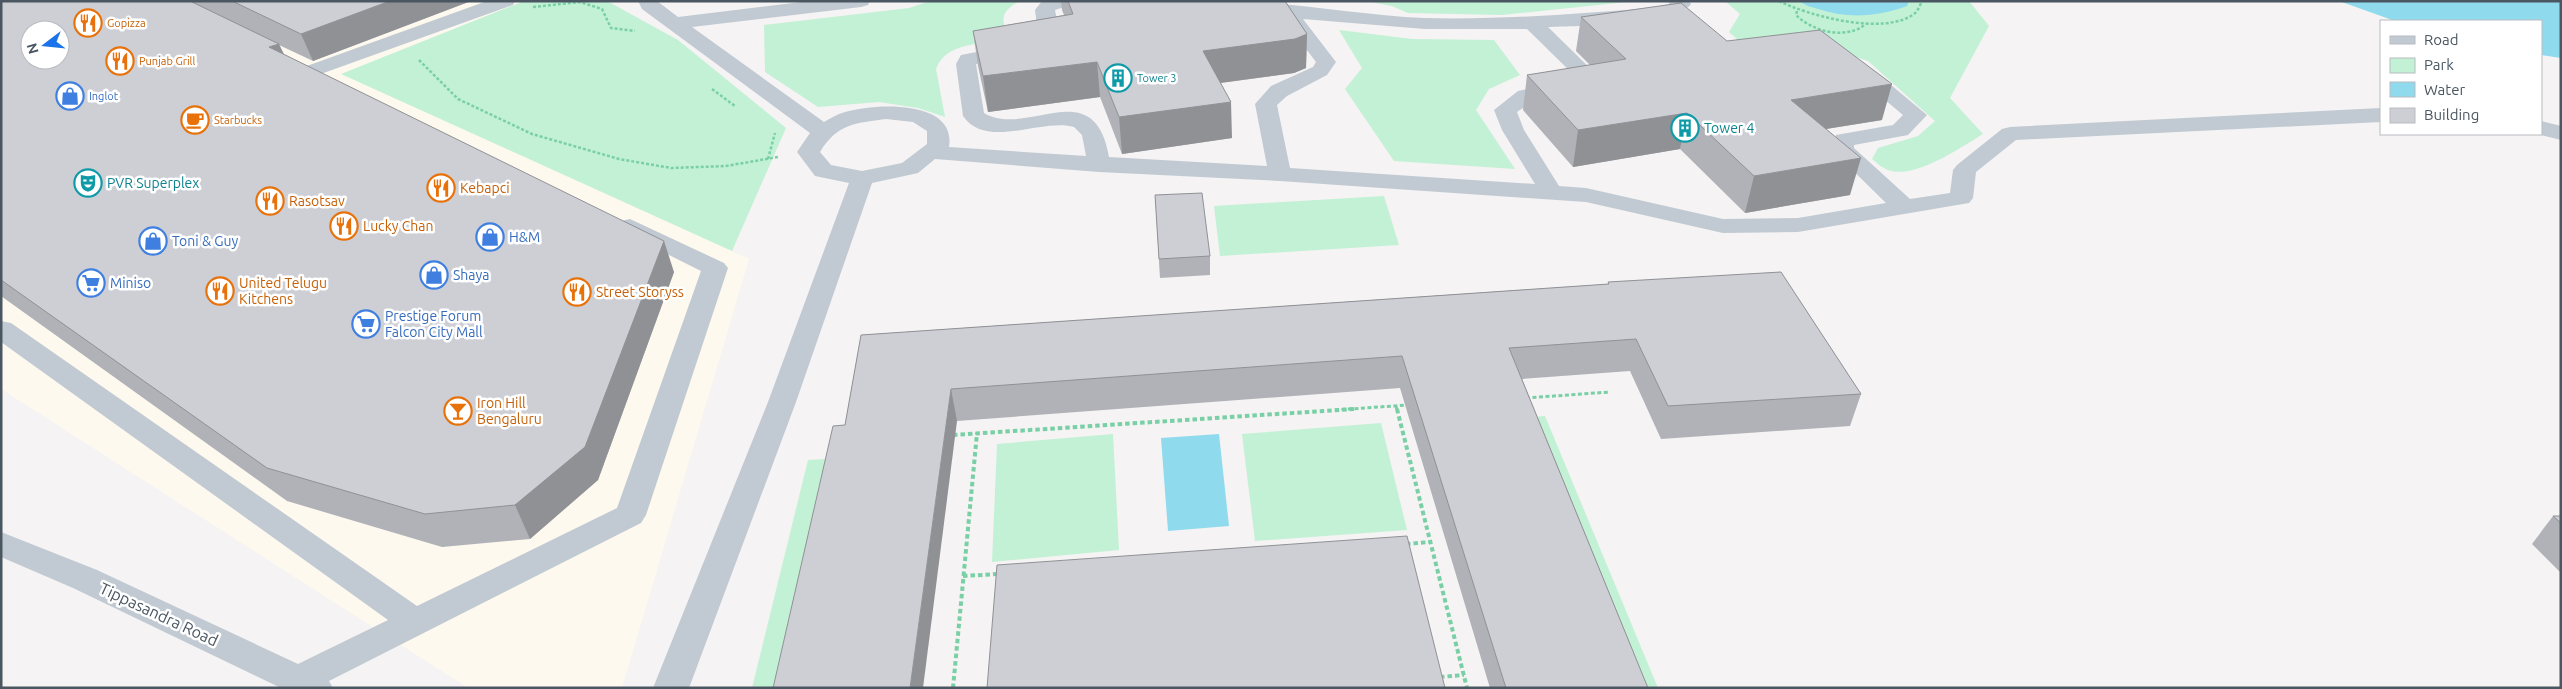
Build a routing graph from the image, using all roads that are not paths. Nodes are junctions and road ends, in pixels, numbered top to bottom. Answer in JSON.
{"nodes":[{"id":1,"x":506,"y":1,"type":"edge"},
{"id":2,"x":647,"y":1,"type":"edge"},
{"id":3,"x":861,"y":1,"type":"edge"},
{"id":4,"x":1063,"y":1,"type":"edge"},
{"id":5,"x":1233,"y":1,"type":"edge"},
{"id":6,"x":784,"y":5,"type":"edge"},
{"id":7,"x":1670,"y":6,"type":"edge"},
{"id":8,"x":1290,"y":13,"type":"junction"},
{"id":9,"x":1241,"y":20,"type":"edge"},
{"id":10,"x":1531,"y":22,"type":"junction"},
{"id":11,"x":673,"y":23,"type":"junction"},
{"id":12,"x":1684,"y":28,"type":"edge"},
{"id":13,"x":1817,"y":56,"type":"edge"},
{"id":14,"x":338,"y":84,"type":"edge"},
{"id":15,"x":2380,"y":115,"type":"edge"},
{"id":16,"x":2542,"y":128,"type":"edge"},
{"id":17,"x":822,"y":131,"type":"junction"},
{"id":18,"x":2561,"y":133,"type":"edge"},
{"id":19,"x":930,"y":152,"type":"junction"},
{"id":20,"x":1099,"y":165,"type":"junction"},
{"id":21,"x":1280,"y":174,"type":"junction"},
{"id":22,"x":862,"y":178,"type":"junction"},
{"id":23,"x":1551,"y":192,"type":"junction"},
{"id":24,"x":1903,"y":206,"type":"junction"},
{"id":25,"x":607,"y":215,"type":"edge"},
{"id":26,"x":1,"y":329,"type":"edge"},
{"id":27,"x":1,"y":544,"type":"edge"},
{"id":28,"x":415,"y":622,"type":"junction"},
{"id":29,"x":307,"y":684,"type":"edge"},
{"id":30,"x":671,"y":688,"type":"edge"}],
"edges":[{"from":1,"to":14,"type":"street"},
{"from":2,"to":11,"type":"street"},
{"from":3,"to":6,"type":"street"},
{"from":4,"to":20,"type":"street"},
{"from":5,"to":8,"type":"street"},
{"from":6,"to":11,"type":"street"},
{"from":7,"to":10,"type":"street"},
{"from":7,"to":12,"type":"street"},
{"from":8,"to":9,"type":"street"},
{"from":8,"to":10,"type":"street"},
{"from":8,"to":21,"type":"street"},
{"from":10,"to":23,"type":"street"},
{"from":11,"to":17,"type":"street"},
{"from":13,"to":24,"type":"street"},
{"from":15,"to":24,"type":"street"},
{"from":16,"to":18,"type":"street"},
{"from":17,"to":19,"type":"street"},
{"from":17,"to":22,"type":"street"},
{"from":19,"to":20,"type":"street"},
{"from":19,"to":22,"type":"street"},
{"from":20,"to":21,"type":"street"},
{"from":21,"to":23,"type":"street"},
{"from":22,"to":30,"type":"street"},
{"from":23,"to":24,"type":"street"},
{"from":25,"to":28,"type":"street"},
{"from":26,"to":28,"type":"street"},
{"from":27,"to":29,"type":"street","name":"Tippasandra Road"},
{"from":28,"to":29,"type":"street"}]}
